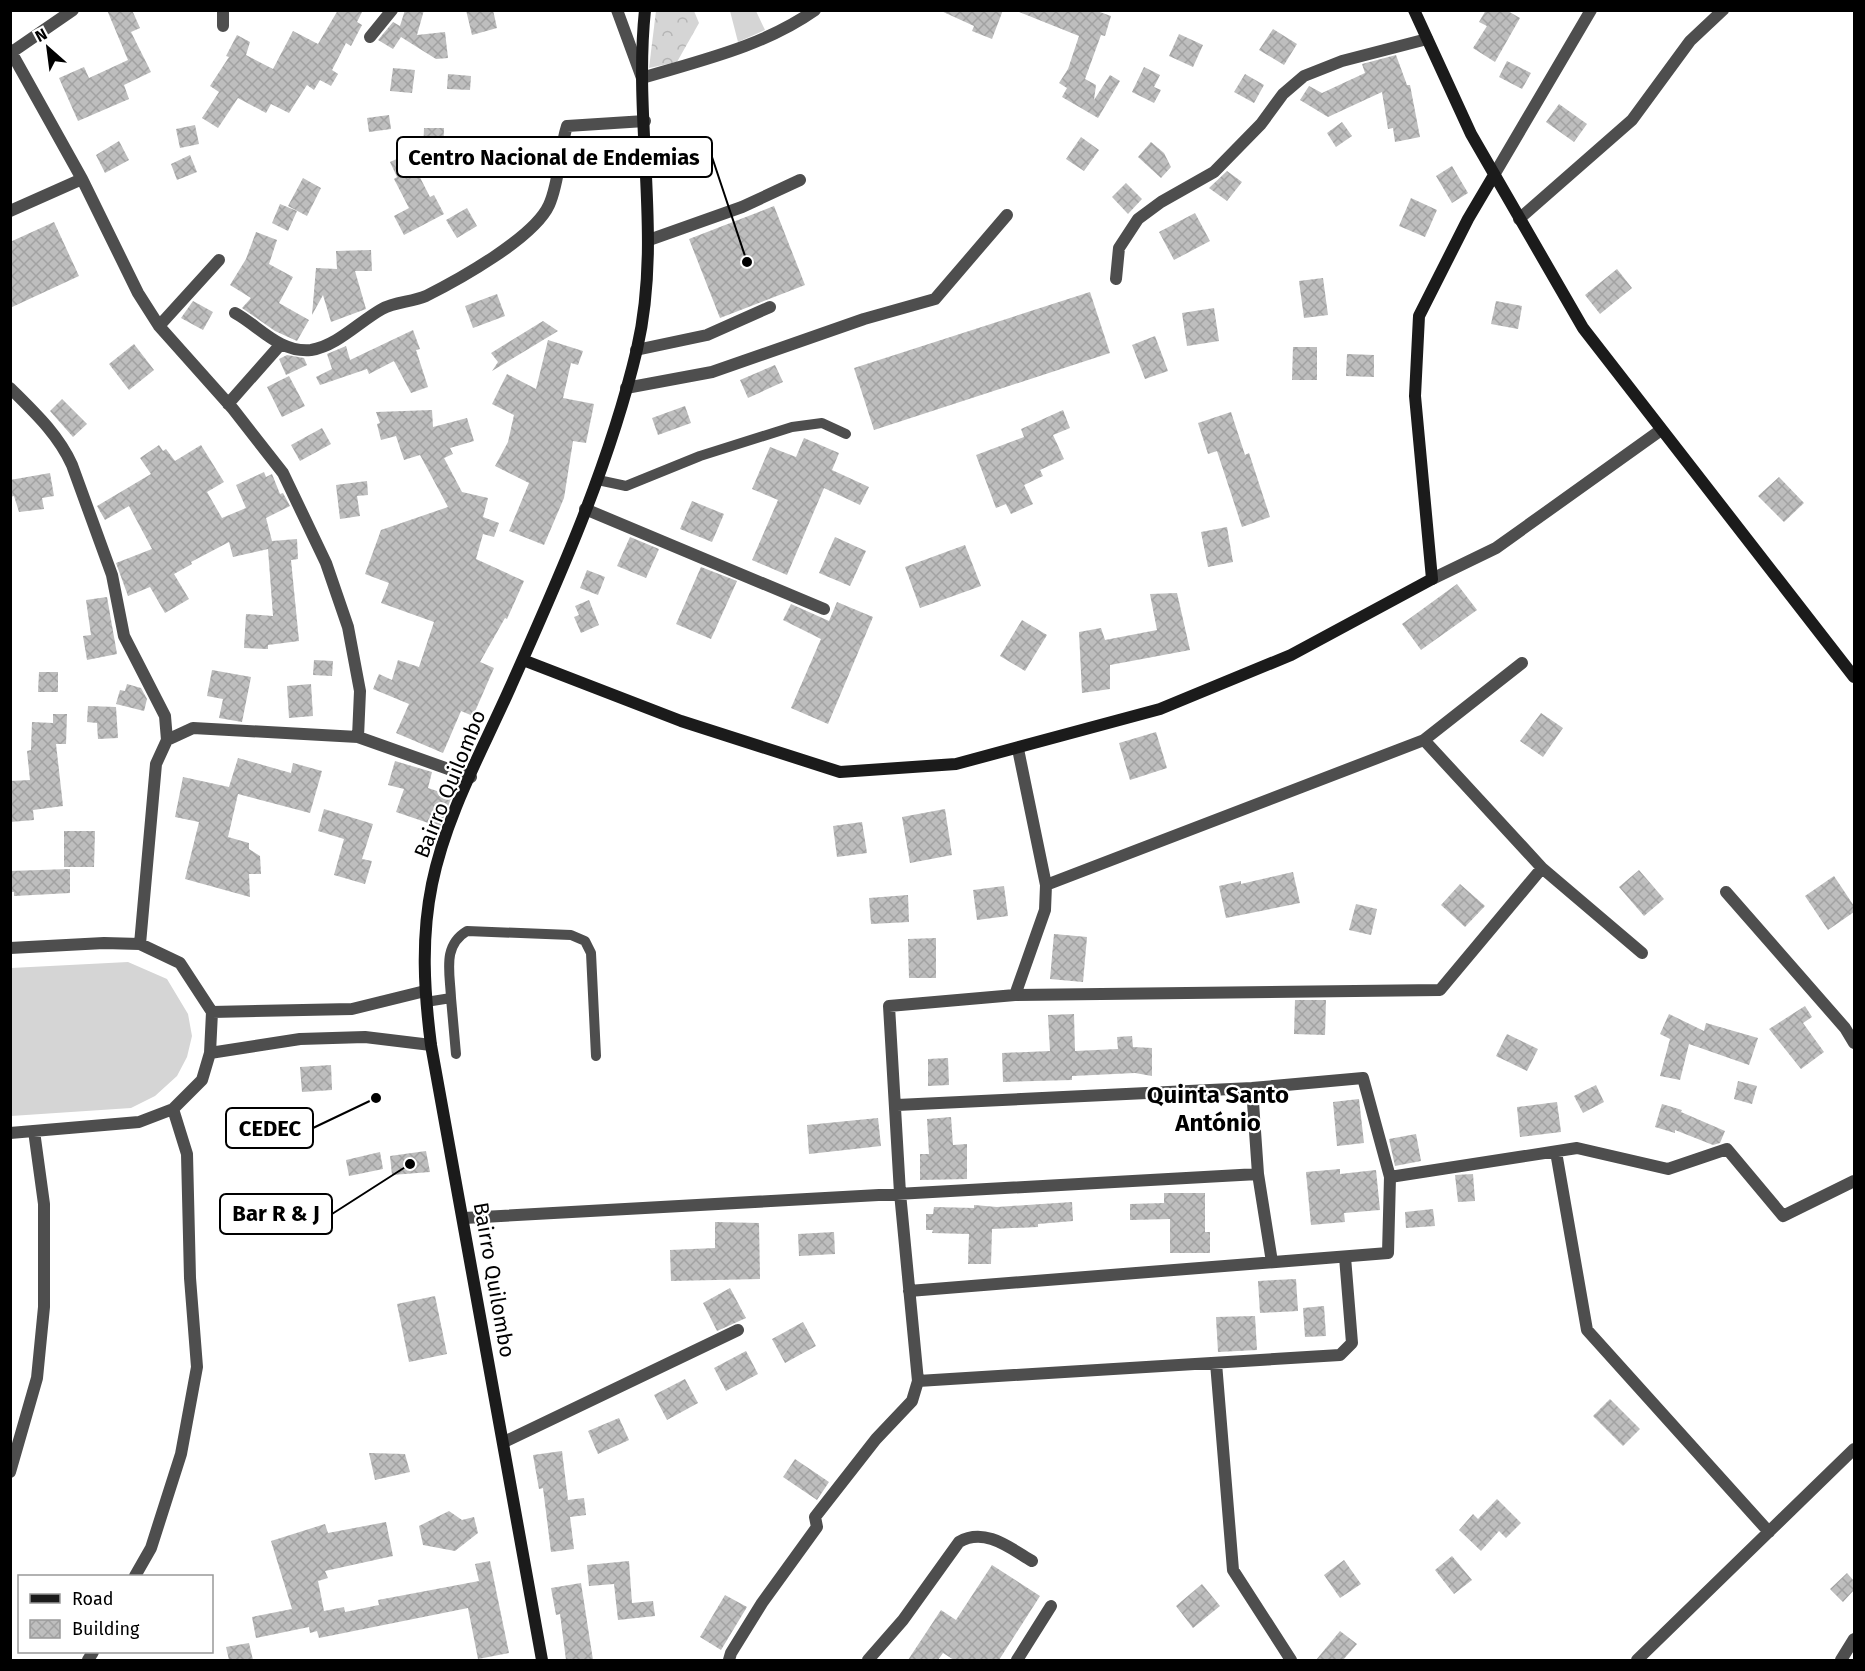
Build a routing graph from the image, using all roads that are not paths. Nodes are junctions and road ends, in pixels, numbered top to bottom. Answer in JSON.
{"nodes":[{"id":1,"x":74,"y":10,"type":"edge"},
{"id":2,"x":223,"y":10,"type":"edge"},
{"id":3,"x":392,"y":10,"type":"edge"},
{"id":4,"x":617,"y":10,"type":"edge"},
{"id":5,"x":645,"y":10,"type":"edge"},
{"id":6,"x":815,"y":10,"type":"edge"},
{"id":7,"x":1414,"y":10,"type":"edge"},
{"id":8,"x":1591,"y":10,"type":"edge"},
{"id":9,"x":1723,"y":10,"type":"edge"},
{"id":10,"x":223,"y":26,"type":"dead end"},
{"id":11,"x":370,"y":37,"type":"dead end"},
{"id":12,"x":1427,"y":39,"type":"junction"},
{"id":13,"x":11,"y":51,"type":"edge"},
{"id":14,"x":642,"y":78,"type":"junction"},
{"id":15,"x":645,"y":121,"type":"junction"},
{"id":16,"x":1494,"y":176,"type":"junction"},
{"id":17,"x":82,"y":179,"type":"junction"},
{"id":18,"x":800,"y":180,"type":"dead end"},
{"id":19,"x":10,"y":211,"type":"edge"},
{"id":20,"x":1007,"y":215,"type":"dead end"},
{"id":21,"x":1519,"y":219,"type":"junction"},
{"id":22,"x":650,"y":240,"type":"junction"},
{"id":23,"x":219,"y":260,"type":"dead end"},
{"id":24,"x":1116,"y":279,"type":"dead end"},
{"id":25,"x":770,"y":307,"type":"dead end"},
{"id":26,"x":235,"y":313,"type":"dead end"},
{"id":27,"x":159,"y":326,"type":"junction"},
{"id":28,"x":281,"y":344,"type":"junction"},
{"id":29,"x":636,"y":350,"type":"junction"},
{"id":30,"x":10,"y":388,"type":"edge"},
{"id":31,"x":626,"y":388,"type":"junction"},
{"id":32,"x":228,"y":404,"type":"junction"},
{"id":33,"x":1661,"y":430,"type":"junction"},
{"id":34,"x":846,"y":434,"type":"dead end"},
{"id":35,"x":598,"y":480,"type":"junction"},
{"id":36,"x":585,"y":508,"type":"junction"},
{"id":37,"x":1432,"y":579,"type":"junction"},
{"id":38,"x":824,"y":609,"type":"dead end"},
{"id":39,"x":523,"y":660,"type":"junction"},
{"id":40,"x":1522,"y":663,"type":"dead end"},
{"id":41,"x":1854,"y":677,"type":"edge"},
{"id":42,"x":358,"y":737,"type":"junction"},
{"id":43,"x":167,"y":740,"type":"junction"},
{"id":44,"x":1424,"y":740,"type":"junction"},
{"id":45,"x":1018,"y":749,"type":"junction"},
{"id":46,"x":471,"y":777,"type":"junction"},
{"id":47,"x":1542,"y":868,"type":"junction"},
{"id":48,"x":1046,"y":885,"type":"junction"},
{"id":49,"x":1726,"y":892,"type":"dead end"},
{"id":50,"x":140,"y":944,"type":"junction"},
{"id":51,"x":10,"y":948,"type":"edge"},
{"id":52,"x":1642,"y":953,"type":"dead end"},
{"id":53,"x":1015,"y":995,"type":"junction"},
{"id":54,"x":425,"y":996,"type":"junction"},
{"id":55,"x":451,"y":998,"type":"junction"},
{"id":56,"x":212,"y":1012,"type":"junction"},
{"id":57,"x":1854,"y":1043,"type":"edge"},
{"id":58,"x":431,"y":1045,"type":"junction"},
{"id":59,"x":210,"y":1053,"type":"junction"},
{"id":60,"x":456,"y":1054,"type":"dead end"},
{"id":61,"x":596,"y":1056,"type":"dead end"},
{"id":62,"x":1252,"y":1088,"type":"junction"},
{"id":63,"x":897,"y":1105,"type":"junction"},
{"id":64,"x":172,"y":1109,"type":"junction"},
{"id":65,"x":34,"y":1131,"type":"junction"},
{"id":66,"x":10,"y":1133,"type":"edge"},
{"id":67,"x":1556,"y":1152,"type":"junction"},
{"id":68,"x":1258,"y":1173,"type":"junction"},
{"id":69,"x":1390,"y":1177,"type":"junction"},
{"id":70,"x":1854,"y":1181,"type":"edge"},
{"id":71,"x":900,"y":1193,"type":"junction"},
{"id":72,"x":464,"y":1218,"type":"junction"},
{"id":73,"x":1345,"y":1257,"type":"junction"},
{"id":74,"x":1272,"y":1262,"type":"junction"},
{"id":75,"x":909,"y":1291,"type":"junction"},
{"id":76,"x":738,"y":1330,"type":"dead end"},
{"id":77,"x":1216,"y":1363,"type":"junction"},
{"id":78,"x":918,"y":1381,"type":"junction"},
{"id":79,"x":504,"y":1442,"type":"junction"},
{"id":80,"x":1854,"y":1449,"type":"edge"},
{"id":81,"x":10,"y":1472,"type":"edge"},
{"id":82,"x":1769,"y":1532,"type":"junction"},
{"id":83,"x":1032,"y":1561,"type":"dead end"},
{"id":84,"x":136,"y":1575,"type":"edge"},
{"id":85,"x":1051,"y":1606,"type":"dead end"},
{"id":86,"x":1854,"y":1639,"type":"edge"},
{"id":87,"x":542,"y":1660,"type":"edge"},
{"id":88,"x":729,"y":1660,"type":"edge"},
{"id":89,"x":868,"y":1660,"type":"edge"},
{"id":90,"x":1017,"y":1660,"type":"edge"},
{"id":91,"x":1291,"y":1660,"type":"edge"},
{"id":92,"x":1637,"y":1660,"type":"edge"},
{"id":93,"x":1841,"y":1660,"type":"edge"}],
"edges":[{"from":1,"to":13,"type":"street"},
{"from":2,"to":10,"type":"street"},
{"from":3,"to":11,"type":"street"},
{"from":4,"to":14,"type":"street"},
{"from":5,"to":14,"type":"street","name":"Bairro Quilombo"},
{"from":6,"to":14,"type":"street"},
{"from":7,"to":12,"type":"street"},
{"from":8,"to":16,"type":"street"},
{"from":9,"to":21,"type":"street"},
{"from":12,"to":16,"type":"street"},
{"from":12,"to":24,"type":"street"},
{"from":13,"to":17,"type":"street"},
{"from":14,"to":15,"type":"street","name":"Bairro Quilombo"},
{"from":15,"to":22,"type":"street","name":"Bairro Quilombo"},
{"from":15,"to":28,"type":"street"},
{"from":16,"to":21,"type":"street"},
{"from":16,"to":37,"type":"street"},
{"from":17,"to":19,"type":"street"},
{"from":17,"to":27,"type":"street"},
{"from":18,"to":22,"type":"street"},
{"from":20,"to":31,"type":"street"},
{"from":21,"to":33,"type":"street"},
{"from":22,"to":29,"type":"street","name":"Bairro Quilombo"},
{"from":23,"to":27,"type":"street"},
{"from":25,"to":29,"type":"street"},
{"from":26,"to":28,"type":"street"},
{"from":27,"to":32,"type":"street"},
{"from":28,"to":32,"type":"street"},
{"from":29,"to":31,"type":"street","name":"Bairro Quilombo"},
{"from":30,"to":43,"type":"street"},
{"from":31,"to":35,"type":"street","name":"Bairro Quilombo"},
{"from":32,"to":42,"type":"street"},
{"from":33,"to":37,"type":"street"},
{"from":33,"to":41,"type":"street"},
{"from":34,"to":35,"type":"lane"},
{"from":35,"to":36,"type":"street","name":"Bairro Quilombo"},
{"from":36,"to":38,"type":"street"},
{"from":36,"to":39,"type":"street","name":"Bairro Quilombo"},
{"from":37,"to":45,"type":"street"},
{"from":39,"to":45,"type":"street"},
{"from":39,"to":46,"type":"street","name":"Bairro Quilombo"},
{"from":40,"to":44,"type":"street"},
{"from":42,"to":43,"type":"street"},
{"from":42,"to":46,"type":"street"},
{"from":43,"to":50,"type":"street"},
{"from":44,"to":47,"type":"street"},
{"from":44,"to":48,"type":"street"},
{"from":45,"to":48,"type":"street"},
{"from":46,"to":54,"type":"street","name":"Bairro Quilombo"},
{"from":47,"to":52,"type":"street"},
{"from":47,"to":53,"type":"street"},
{"from":48,"to":53,"type":"street"},
{"from":49,"to":57,"type":"street"},
{"from":50,"to":51,"type":"street"},
{"from":50,"to":56,"type":"street"},
{"from":53,"to":63,"type":"street"},
{"from":54,"to":55,"type":"lane"},
{"from":54,"to":56,"type":"street"},
{"from":54,"to":58,"type":"street","name":"Bairro Quilombo"},
{"from":55,"to":60,"type":"lane"},
{"from":55,"to":61,"type":"lane"},
{"from":56,"to":59,"type":"street"},
{"from":58,"to":59,"type":"street"},
{"from":58,"to":72,"type":"street","name":"Bairro Quilombo"},
{"from":59,"to":64,"type":"street"},
{"from":62,"to":63,"type":"street"},
{"from":62,"to":68,"type":"street"},
{"from":62,"to":69,"type":"street"},
{"from":63,"to":71,"type":"street"},
{"from":64,"to":65,"type":"street"},
{"from":64,"to":84,"type":"street"},
{"from":65,"to":66,"type":"street"},
{"from":65,"to":81,"type":"street"},
{"from":67,"to":69,"type":"street"},
{"from":67,"to":70,"type":"street"},
{"from":67,"to":82,"type":"street"},
{"from":68,"to":71,"type":"street"},
{"from":68,"to":74,"type":"street"},
{"from":69,"to":73,"type":"street"},
{"from":71,"to":72,"type":"street"},
{"from":71,"to":75,"type":"street"},
{"from":72,"to":79,"type":"street","name":"Bairro Quilombo"},
{"from":73,"to":74,"type":"street"},
{"from":73,"to":77,"type":"street"},
{"from":74,"to":75,"type":"street"},
{"from":75,"to":78,"type":"street"},
{"from":76,"to":79,"type":"street"},
{"from":77,"to":78,"type":"street"},
{"from":77,"to":91,"type":"street"},
{"from":78,"to":88,"type":"street"},
{"from":79,"to":87,"type":"street","name":"Bairro Quilombo"},
{"from":80,"to":82,"type":"street"},
{"from":82,"to":92,"type":"street"},
{"from":83,"to":89,"type":"street"},
{"from":85,"to":90,"type":"street"},
{"from":86,"to":93,"type":"street"}]}
